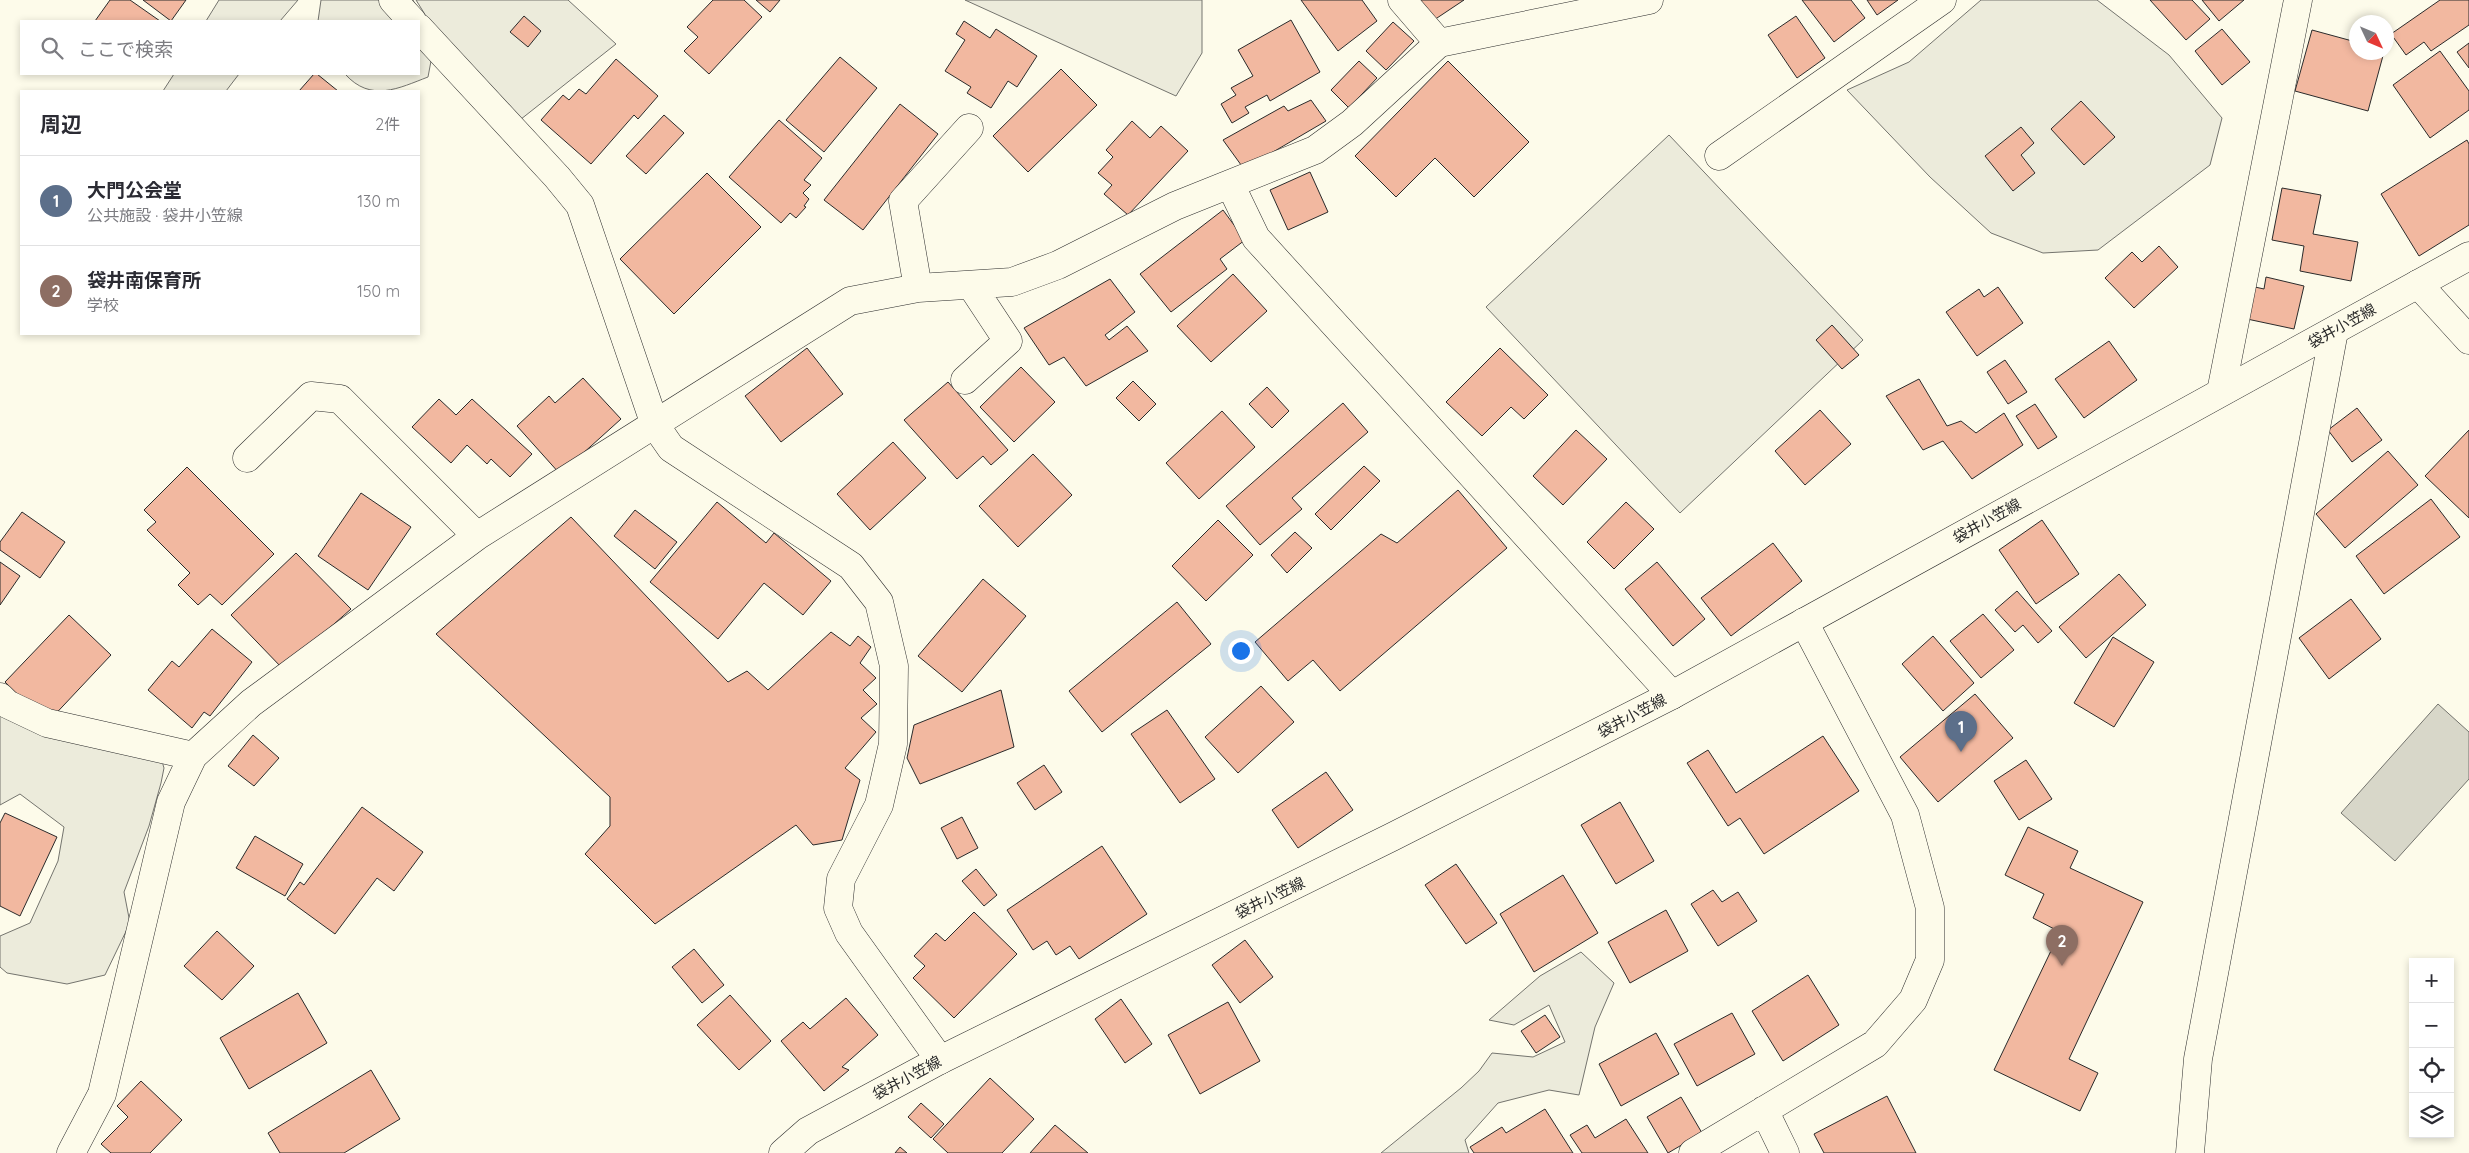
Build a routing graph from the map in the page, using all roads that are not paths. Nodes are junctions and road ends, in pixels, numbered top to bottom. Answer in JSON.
{"nodes":[{"id":1,"x":392,"y":0,"type":"edge"},
{"id":2,"x":1402,"y":0,"type":"edge"},
{"id":3,"x":1649,"y":0,"type":"edge"},
{"id":4,"x":1942,"y":0,"type":"edge"},
{"id":5,"x":2298,"y":0,"type":"edge"},
{"id":6,"x":411,"y":20,"type":"edge"},
{"id":7,"x":420,"y":29,"type":"edge"},
{"id":8,"x":1440,"y":43,"type":"junction"},
{"id":9,"x":969,"y":128,"type":"dead end"},
{"id":10,"x":1719,"y":156,"type":"dead end"},
{"id":11,"x":1230,"y":184,"type":"junction"},
{"id":12,"x":2469,"y":256,"type":"edge"},
{"id":13,"x":2418,"y":284,"type":"junction"},
{"id":14,"x":971,"y":285,"type":"junction"},
{"id":15,"x":918,"y":288,"type":"junction"},
{"id":16,"x":2334,"y":330,"type":"junction"},
{"id":17,"x":2469,"y":340,"type":"edge"},
{"id":18,"x":965,"y":380,"type":"dead end"},
{"id":19,"x":2221,"y":392,"type":"junction"},
{"id":20,"x":654,"y":425,"type":"junction"},
{"id":21,"x":247,"y":458,"type":"dead end"},
{"id":22,"x":477,"y":536,"type":"junction"},
{"id":23,"x":1804,"y":622,"type":"junction"},
{"id":24,"x":1672,"y":695,"type":"junction"},
{"id":25,"x":0,"y":697,"type":"edge"},
{"id":26,"x":193,"y":756,"type":"junction"},
{"id":27,"x":940,"y":1060,"type":"junction"},
{"id":28,"x":1764,"y":1110,"type":"junction"},
{"id":29,"x":71,"y":1153,"type":"edge"},
{"id":30,"x":783,"y":1153,"type":"edge"},
{"id":31,"x":1694,"y":1153,"type":"edge"},
{"id":32,"x":1785,"y":1153,"type":"edge"},
{"id":33,"x":2190,"y":1153,"type":"edge"}],
"edges":[{"from":1,"to":6,"type":"street"},
{"from":2,"to":8,"type":"street"},
{"from":3,"to":8,"type":"street"},
{"from":4,"to":10,"type":"street"},
{"from":5,"to":19,"type":"street"},
{"from":7,"to":20,"type":"street"},
{"from":8,"to":11,"type":"street"},
{"from":9,"to":15,"type":"street"},
{"from":11,"to":14,"type":"street"},
{"from":11,"to":24,"type":"street"},
{"from":12,"to":13,"type":"street","name":"袋井小笠線"},
{"from":13,"to":16,"type":"street","name":"袋井小笠線"},
{"from":13,"to":17,"type":"street"},
{"from":14,"to":15,"type":"street"},
{"from":14,"to":18,"type":"street"},
{"from":15,"to":20,"type":"street"},
{"from":16,"to":19,"type":"street","name":"袋井小笠線"},
{"from":16,"to":33,"type":"street"},
{"from":19,"to":23,"type":"street","name":"袋井小笠線"},
{"from":20,"to":22,"type":"street"},
{"from":20,"to":27,"type":"street"},
{"from":21,"to":22,"type":"street"},
{"from":22,"to":26,"type":"street"},
{"from":23,"to":24,"type":"street","name":"袋井小笠線"},
{"from":23,"to":28,"type":"street"},
{"from":24,"to":27,"type":"street","name":"袋井小笠線"},
{"from":25,"to":26,"type":"street"},
{"from":26,"to":29,"type":"street"},
{"from":27,"to":30,"type":"street","name":"袋井小笠線"},
{"from":28,"to":31,"type":"street"},
{"from":28,"to":32,"type":"street"}]}
